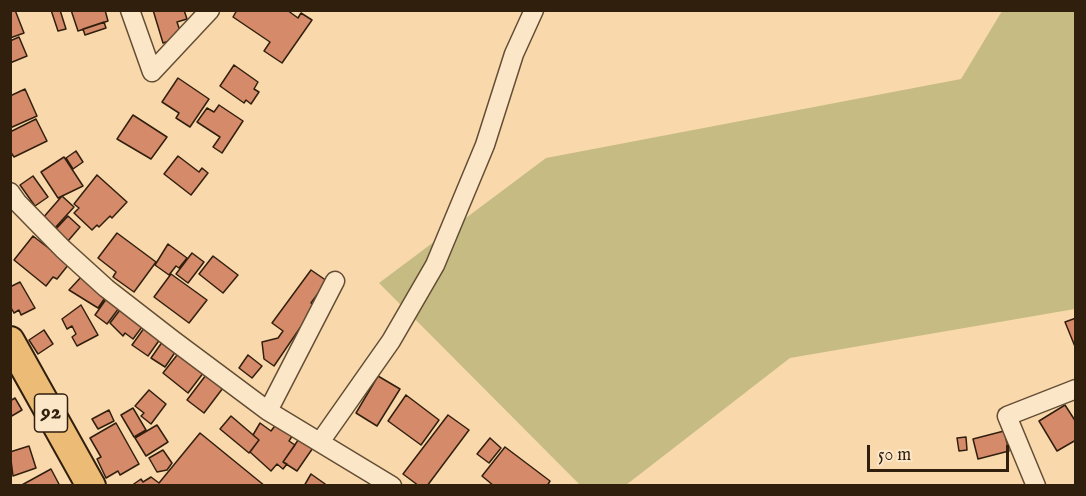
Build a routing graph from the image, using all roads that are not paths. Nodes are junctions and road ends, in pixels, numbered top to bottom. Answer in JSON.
{"nodes":[{"id":1,"x":130,"y":10,"type":"edge"},
{"id":2,"x":210,"y":10,"type":"edge"},
{"id":3,"x":534,"y":10,"type":"edge"},
{"id":4,"x":10,"y":192,"type":"edge"},
{"id":5,"x":335,"y":281,"type":"dead end"},
{"id":6,"x":10,"y":341,"type":"edge"},
{"id":7,"x":1076,"y":389,"type":"edge"},
{"id":8,"x":268,"y":411,"type":"junction"},
{"id":9,"x":320,"y":442,"type":"junction"},
{"id":10,"x":91,"y":486,"type":"edge"},
{"id":11,"x":392,"y":486,"type":"edge"},
{"id":12,"x":1036,"y":486,"type":"edge"}],
"edges":[{"from":1,"to":2,"type":"street"},
{"from":3,"to":9,"type":"street"},
{"from":4,"to":8,"type":"street"},
{"from":5,"to":8,"type":"street"},
{"from":6,"to":10,"type":"main road","number":"92"},
{"from":7,"to":12,"type":"street"},
{"from":8,"to":9,"type":"street"},
{"from":9,"to":11,"type":"street"}]}
